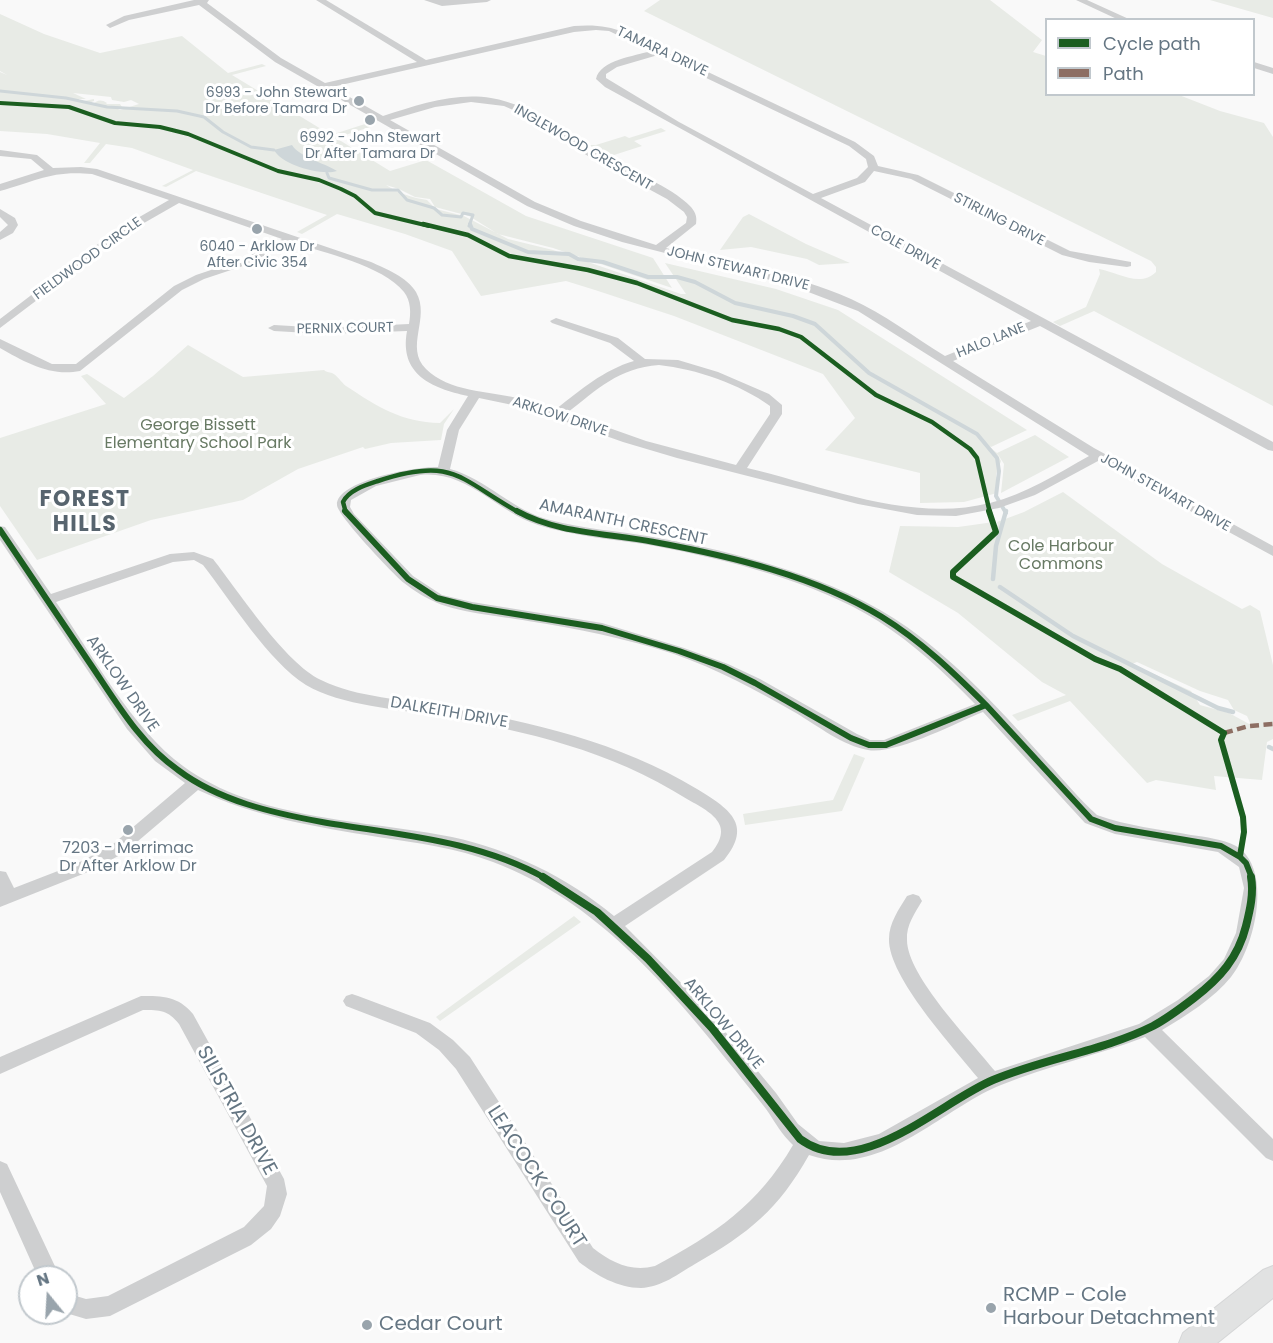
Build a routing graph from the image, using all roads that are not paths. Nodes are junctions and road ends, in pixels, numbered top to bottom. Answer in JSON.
{"nodes":[{"id":1,"x":211,"y":0,"type":"edge"},
{"id":2,"x":320,"y":0,"type":"edge"},
{"id":3,"x":428,"y":0,"type":"edge"},
{"id":4,"x":487,"y":0,"type":"edge"},
{"id":5,"x":1080,"y":0,"type":"edge"},
{"id":6,"x":199,"y":1,"type":"edge"},
{"id":7,"x":1122,"y":18,"type":"edge"},
{"id":8,"x":110,"y":25,"type":"dead end"},
{"id":9,"x":662,"y":51,"type":"junction"},
{"id":10,"x":425,"y":63,"type":"junction"},
{"id":11,"x":1255,"y":64,"type":"edge"},
{"id":12,"x":1273,"y":71,"type":"edge"},
{"id":13,"x":325,"y":86,"type":"junction"},
{"id":14,"x":381,"y":120,"type":"junction"},
{"id":15,"x":0,"y":153,"type":"edge"},
{"id":16,"x":873,"y":168,"type":"junction"},
{"id":17,"x":50,"y":170,"type":"junction"},
{"id":18,"x":0,"y":188,"type":"edge"},
{"id":19,"x":814,"y":197,"type":"junction"},
{"id":20,"x":179,"y":199,"type":"junction"},
{"id":21,"x":0,"y":212,"type":"edge"},
{"id":22,"x":0,"y":237,"type":"edge"},
{"id":23,"x":292,"y":238,"type":"junction"},
{"id":24,"x":657,"y":249,"type":"junction"},
{"id":25,"x":1127,"y":264,"type":"dead end"},
{"id":26,"x":556,"y":321,"type":"dead end"},
{"id":27,"x":1039,"y":322,"type":"junction"},
{"id":28,"x":0,"y":325,"type":"edge"},
{"id":29,"x":416,"y":327,"type":"junction"},
{"id":30,"x":274,"y":328,"type":"dead end"},
{"id":31,"x":0,"y":344,"type":"edge"},
{"id":32,"x":943,"y":361,"type":"junction"},
{"id":33,"x":642,"y":363,"type":"junction"},
{"id":34,"x":475,"y":394,"type":"junction"},
{"id":35,"x":558,"y":414,"type":"junction"},
{"id":36,"x":1273,"y":447,"type":"edge"},
{"id":37,"x":1098,"y":456,"type":"junction"},
{"id":38,"x":740,"y":469,"type":"junction"},
{"id":39,"x":442,"y":471,"type":"junction"},
{"id":40,"x":0,"y":530,"type":"edge"},
{"id":41,"x":1273,"y":552,"type":"edge"},
{"id":42,"x":48,"y":600,"type":"junction"},
{"id":43,"x":986,"y":705,"type":"junction"},
{"id":44,"x":196,"y":783,"type":"junction"},
{"id":45,"x":1240,"y":856,"type":"joint"},
{"id":46,"x":0,"y":877,"type":"edge"},
{"id":47,"x":5,"y":898,"type":"edge"},
{"id":48,"x":913,"y":901,"type":"dead end"},
{"id":49,"x":613,"y":925,"type":"junction"},
{"id":50,"x":352,"y":1001,"type":"dead end"},
{"id":51,"x":1148,"y":1028,"type":"junction"},
{"id":52,"x":0,"y":1066,"type":"edge"},
{"id":53,"x":991,"y":1080,"type":"junction"},
{"id":54,"x":805,"y":1143,"type":"junction"},
{"id":55,"x":1273,"y":1152,"type":"edge"},
{"id":56,"x":0,"y":1170,"type":"edge"},
{"id":57,"x":44,"y":1265,"type":"edge"},
{"id":58,"x":1273,"y":1280,"type":"edge"},
{"id":59,"x":78,"y":1307,"type":"edge"},
{"id":60,"x":1194,"y":1343,"type":"edge"}],
"edges":[{"from":1,"to":6,"type":"street"},
{"from":2,"to":10,"type":"street"},
{"from":3,"to":4,"type":"street"},
{"from":5,"to":7,"type":"street"},
{"from":6,"to":8,"type":"street"},
{"from":6,"to":13,"type":"street","name":"JOHN STEWART DRIVE"},
{"from":9,"to":10,"type":"street","name":"TAMARA DRIVE"},
{"from":9,"to":16,"type":"street","name":"TAMARA DRIVE"},
{"from":9,"to":19,"type":"street","name":"COLE DRIVE"},
{"from":10,"to":13,"type":"street","name":"TAMARA DRIVE"},
{"from":11,"to":12,"type":"street"},
{"from":13,"to":14,"type":"street","name":"JOHN STEWART DRIVE"},
{"from":14,"to":24,"type":"street","name":"JOHN STEWART DRIVE"},
{"from":14,"to":24,"type":"street","name":"INGLEWOOD CRESCENT"},
{"from":15,"to":17,"type":"street"},
{"from":16,"to":19,"type":"street"},
{"from":16,"to":25,"type":"street","name":"STIRLING DRIVE"},
{"from":17,"to":18,"type":"street","name":"ARKLOW DRIVE"},
{"from":17,"to":20,"type":"street","name":"ARKLOW DRIVE"},
{"from":19,"to":27,"type":"street","name":"COLE DRIVE"},
{"from":20,"to":23,"type":"street","name":"ARKLOW DRIVE"},
{"from":20,"to":28,"type":"street","name":"FIELDWOOD CIRCLE"},
{"from":21,"to":22,"type":"street"},
{"from":23,"to":29,"type":"street","name":"ARKLOW DRIVE"},
{"from":23,"to":31,"type":"street"},
{"from":24,"to":32,"type":"street","name":"JOHN STEWART DRIVE"},
{"from":26,"to":33,"type":"street"},
{"from":27,"to":32,"type":"street","name":"HALO LANE"},
{"from":27,"to":36,"type":"street","name":"COLE DRIVE"},
{"from":29,"to":30,"type":"street","name":"PERNIX COURT"},
{"from":29,"to":34,"type":"street","name":"ARKLOW DRIVE"},
{"from":32,"to":37,"type":"street","name":"JOHN STEWART DRIVE"},
{"from":33,"to":35,"type":"street"},
{"from":33,"to":38,"type":"street"},
{"from":34,"to":35,"type":"street","name":"ARKLOW DRIVE"},
{"from":34,"to":39,"type":"street"},
{"from":35,"to":38,"type":"street","name":"ARKLOW DRIVE"},
{"from":37,"to":38,"type":"street","name":"ARKLOW DRIVE"},
{"from":37,"to":41,"type":"street","name":"JOHN STEWART DRIVE"},
{"from":39,"to":43,"type":"street","name":"AMARANTH CRESCENT"},
{"from":39,"to":43,"type":"street","name":"AMARANTH CRESCENT"},
{"from":40,"to":42,"type":"street","name":"ARKLOW DRIVE"},
{"from":42,"to":44,"type":"street","name":"ARKLOW DRIVE"},
{"from":42,"to":49,"type":"street","name":"DALKEITH DRIVE"},
{"from":43,"to":45,"type":"street","name":"AMARANTH CRESCENT"},
{"from":44,"to":47,"type":"street"},
{"from":44,"to":49,"type":"street","name":"ARKLOW DRIVE"},
{"from":45,"to":51,"type":"street","name":"ARKLOW DRIVE"},
{"from":46,"to":47,"type":"street"},
{"from":48,"to":53,"type":"street"},
{"from":49,"to":54,"type":"street","name":"ARKLOW DRIVE"},
{"from":50,"to":54,"type":"street","name":"LEACOCK COURT"},
{"from":51,"to":53,"type":"street","name":"ARKLOW DRIVE"},
{"from":51,"to":55,"type":"street"},
{"from":52,"to":59,"type":"street","name":"SILISTRIA DRIVE"},
{"from":53,"to":54,"type":"street","name":"ARKLOW DRIVE"},
{"from":56,"to":57,"type":"street"},
{"from":58,"to":60,"type":"main road"}]}
